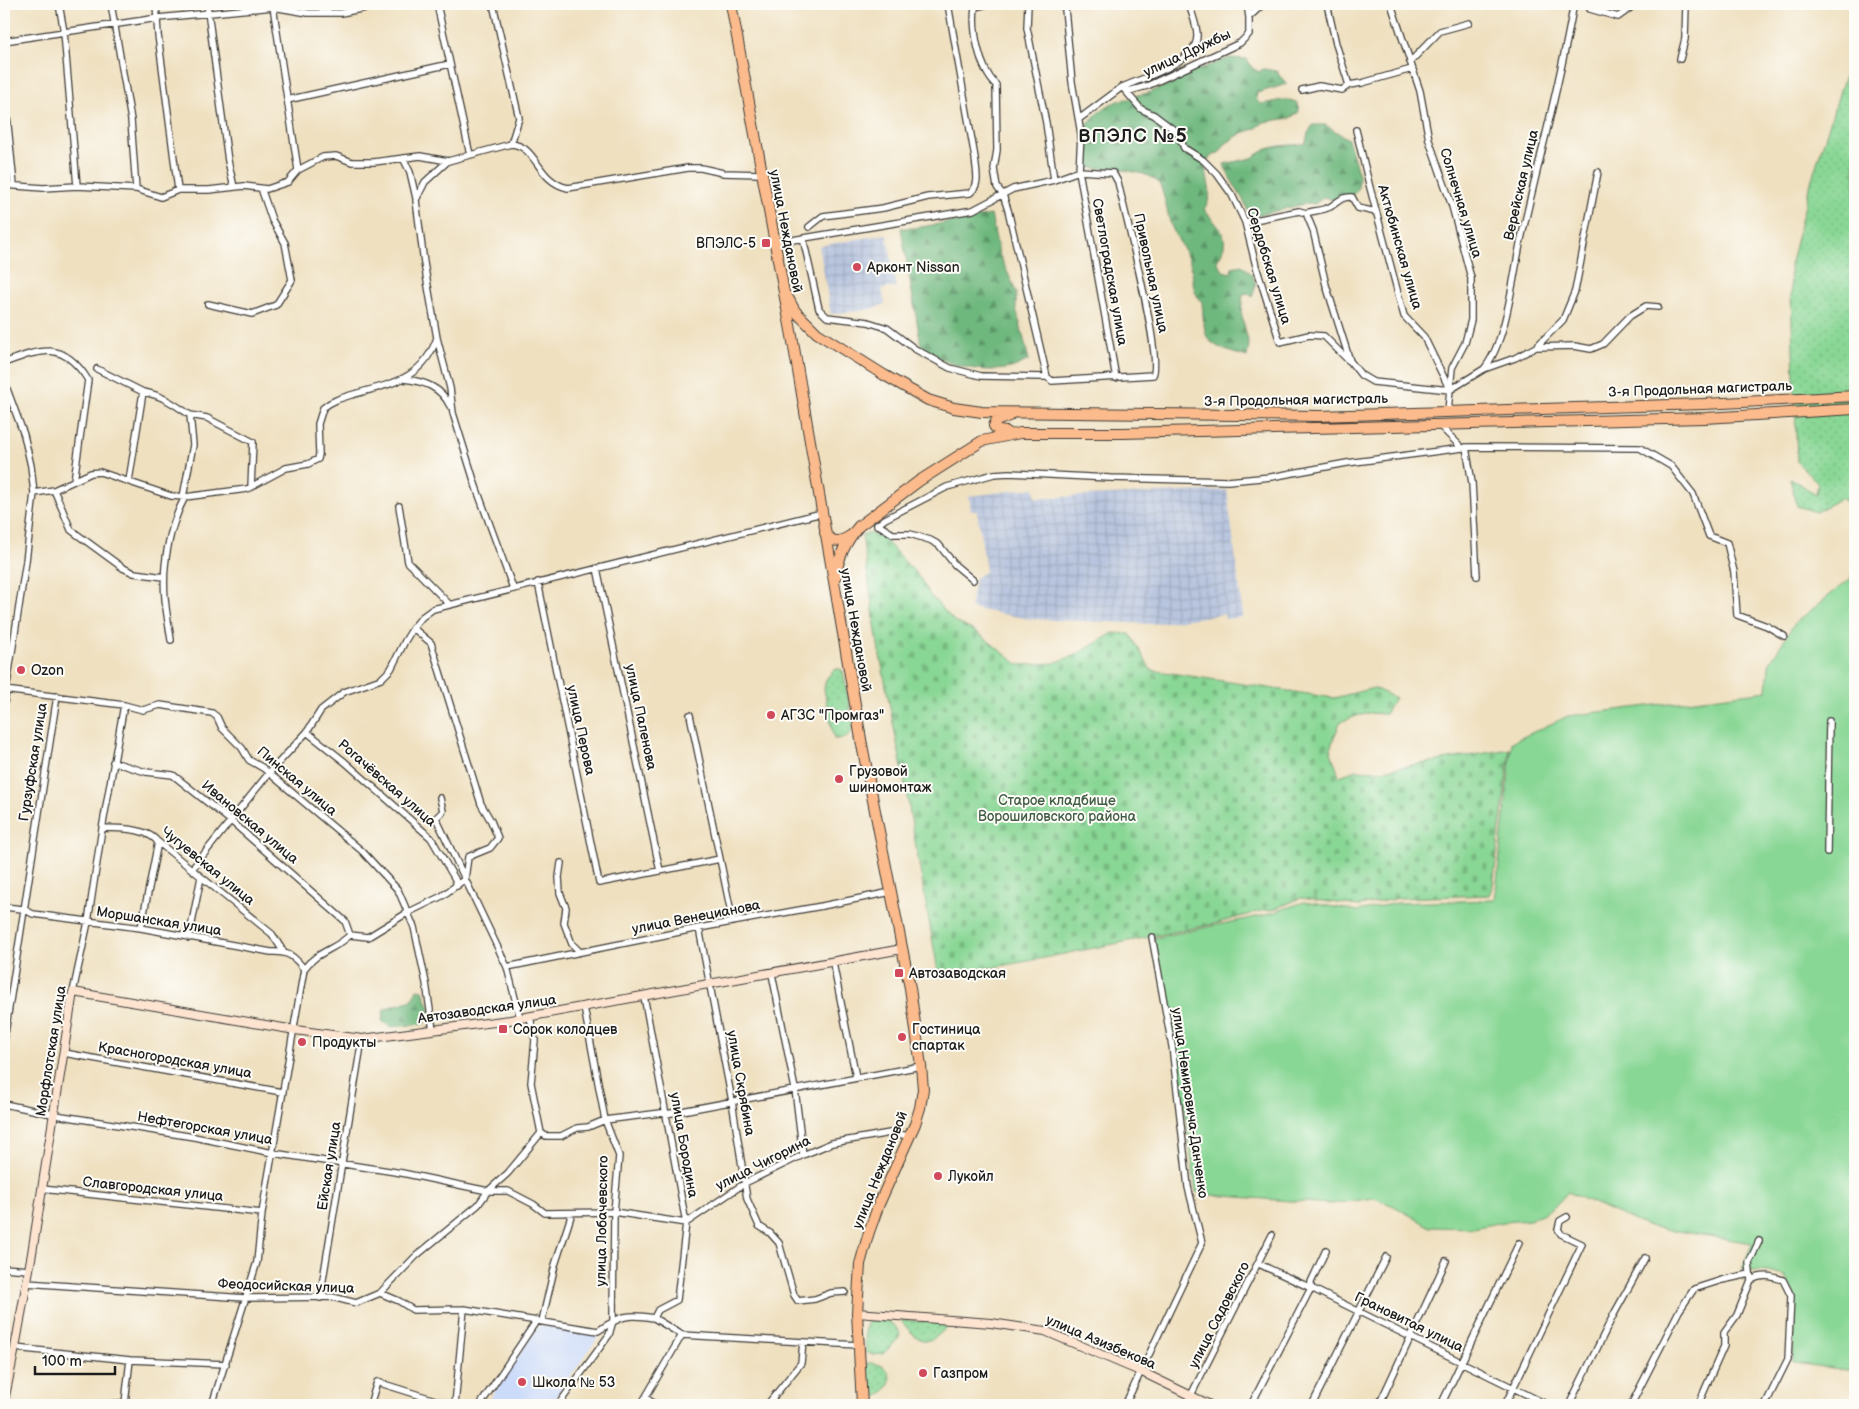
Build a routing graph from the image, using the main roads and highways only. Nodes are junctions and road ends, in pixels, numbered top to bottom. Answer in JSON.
{"nodes":[{"id":1,"x":731,"y":4,"type":"edge"},
{"id":2,"x":782,"y":285,"type":"junction"},
{"id":3,"x":817,"y":333,"type":"junction"},
{"id":4,"x":792,"y":336,"type":"junction"},
{"id":5,"x":1855,"y":396,"type":"edge"},
{"id":6,"x":1855,"y":409,"type":"edge"},
{"id":7,"x":982,"y":412,"type":"junction"},
{"id":8,"x":1019,"y":413,"type":"junction"},
{"id":9,"x":1020,"y":433,"type":"junction"},
{"id":10,"x":982,"y":440,"type":"junction"},
{"id":11,"x":825,"y":533,"type":"junction"},
{"id":12,"x":850,"y":536,"type":"junction"},
{"id":13,"x":835,"y":587,"type":"junction"},
{"id":14,"x":862,"y":1405,"type":"edge"}],
"edges":[{"from":1,"to":2,"type":"highway","name":"улица Неждановой"},
{"from":2,"to":3,"type":"highway","name":"3-я Продольная магистраль"},
{"from":2,"to":4,"type":"highway","name":"улица Неждановой"},
{"from":3,"to":4,"type":"highway"},
{"from":3,"to":7,"type":"highway","name":"3-я Продольная магистраль"},
{"from":4,"to":11,"type":"highway","name":"улица Неждановой"},
{"from":5,"to":8,"type":"highway","name":"3-я Продольная магистраль"},
{"from":6,"to":9,"type":"highway","name":"3-я Продольная магистраль"},
{"from":7,"to":8,"type":"highway","name":"3-я Продольная магистраль"},
{"from":7,"to":10,"type":"highway"},
{"from":8,"to":9,"type":"highway"},
{"from":9,"to":10,"type":"highway","name":"3-я Продольная магистраль"},
{"from":10,"to":12,"type":"highway","name":"3-я Продольная магистраль"},
{"from":11,"to":12,"type":"highway"},
{"from":11,"to":13,"type":"highway","name":"улица Неждановой"},
{"from":12,"to":13,"type":"highway"},
{"from":13,"to":14,"type":"highway","name":"улица Неждановой"}]}
